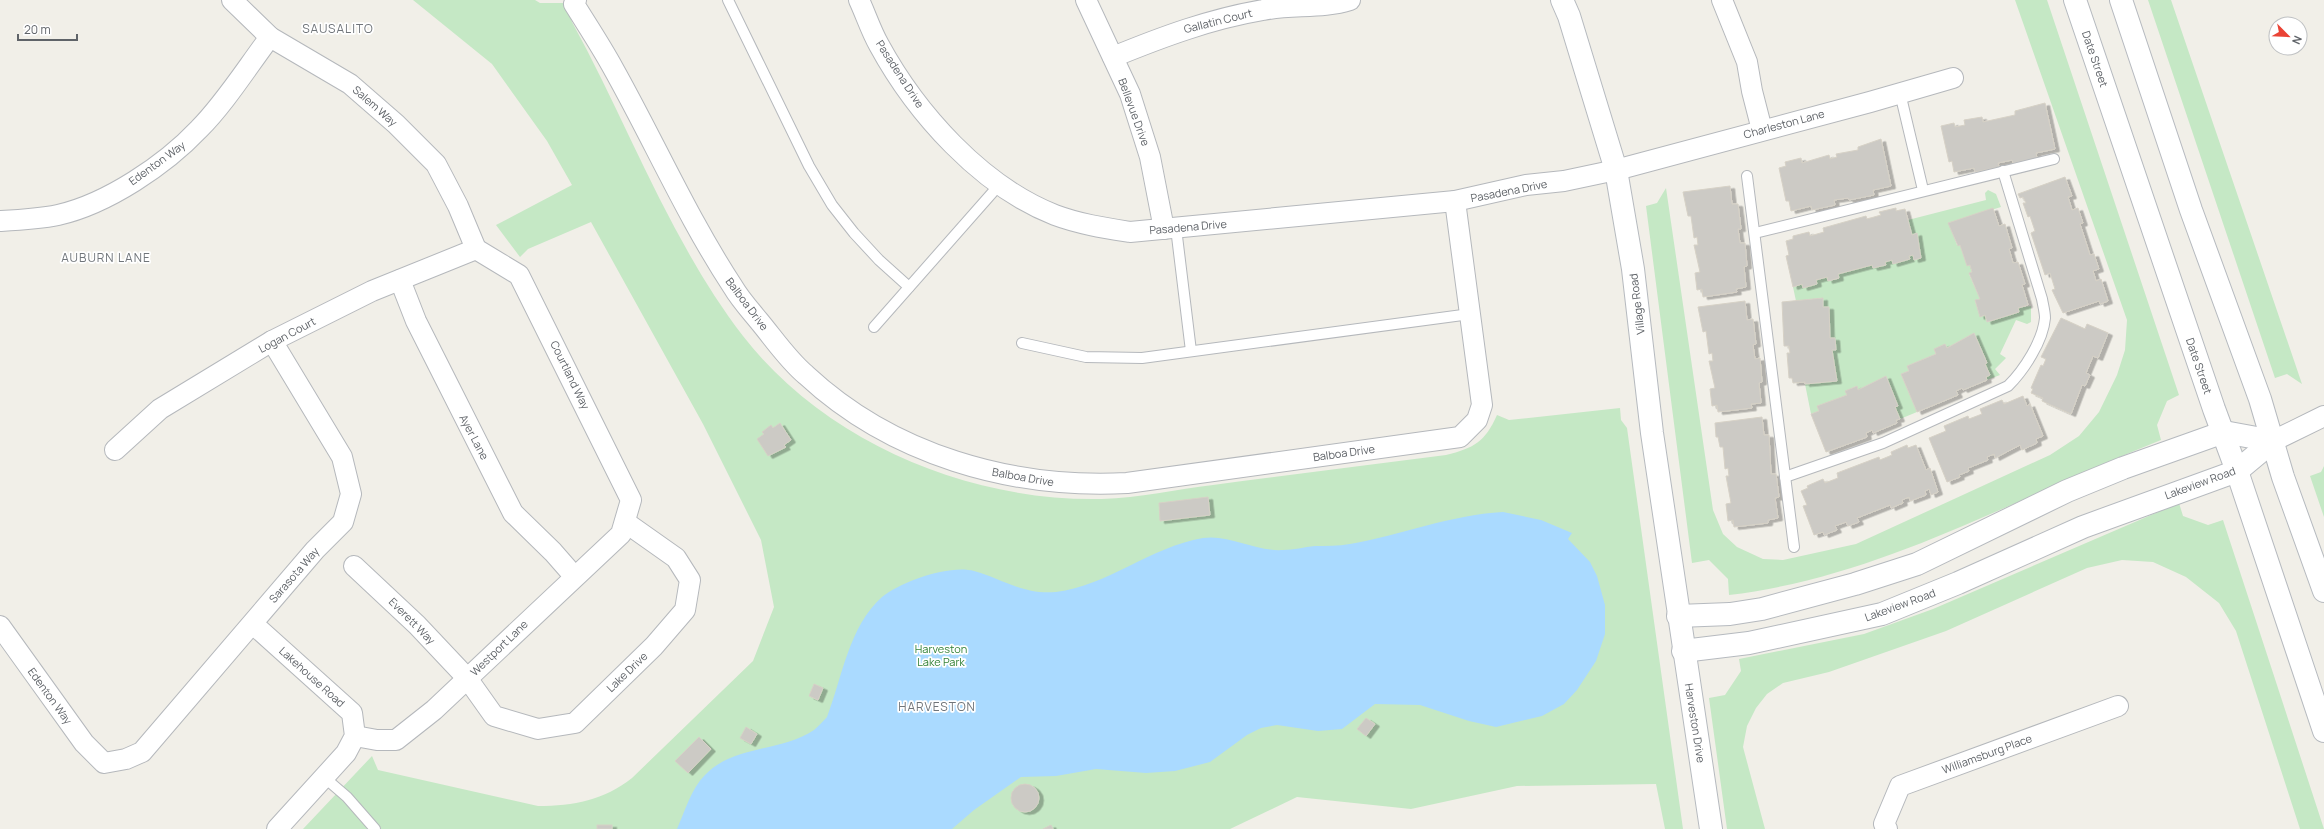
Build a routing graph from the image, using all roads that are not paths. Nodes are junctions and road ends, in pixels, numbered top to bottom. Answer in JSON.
{"nodes":[{"id":1,"x":232,"y":0,"type":"edge"},
{"id":2,"x":576,"y":0,"type":"edge"},
{"id":3,"x":728,"y":0,"type":"edge"},
{"id":4,"x":859,"y":0,"type":"edge"},
{"id":5,"x":1086,"y":0,"type":"edge"},
{"id":6,"x":1350,"y":0,"type":"edge"},
{"id":7,"x":1562,"y":0,"type":"edge"},
{"id":8,"x":1722,"y":0,"type":"edge"},
{"id":9,"x":2075,"y":0,"type":"edge"},
{"id":10,"x":2121,"y":0,"type":"edge"},
{"id":11,"x":270,"y":37,"type":"junction"},
{"id":12,"x":1113,"y":57,"type":"junction"},
{"id":13,"x":1952,"y":78,"type":"dead end"},
{"id":14,"x":1900,"y":93,"type":"junction"},
{"id":15,"x":1762,"y":130,"type":"junction"},
{"id":16,"x":2054,"y":159,"type":"dead end"},
{"id":17,"x":1616,"y":170,"type":"junction"},
{"id":18,"x":2003,"y":171,"type":"junction"},
{"id":19,"x":1747,"y":176,"type":"dead end"},
{"id":20,"x":1000,"y":184,"type":"junction"},
{"id":21,"x":1923,"y":190,"type":"junction"},
{"id":22,"x":1455,"y":201,"type":"junction"},
{"id":23,"x":0,"y":222,"type":"edge"},
{"id":24,"x":1170,"y":229,"type":"junction"},
{"id":25,"x":1755,"y":233,"type":"junction"},
{"id":26,"x":476,"y":249,"type":"junction"},
{"id":27,"x":400,"y":280,"type":"junction"},
{"id":28,"x":910,"y":287,"type":"junction"},
{"id":29,"x":1470,"y":314,"type":"junction"},
{"id":30,"x":874,"y":327,"type":"dead end"},
{"id":31,"x":272,"y":341,"type":"junction"},
{"id":32,"x":1022,"y":343,"type":"dead end"},
{"id":33,"x":1192,"y":351,"type":"junction"},
{"id":34,"x":2324,"y":416,"type":"edge"},
{"id":35,"x":2224,"y":432,"type":"junction"},
{"id":36,"x":2272,"y":442,"type":"junction"},
{"id":37,"x":115,"y":450,"type":"dead end"},
{"id":38,"x":2237,"y":471,"type":"junction"},
{"id":39,"x":1785,"y":477,"type":"junction"},
{"id":40,"x":625,"y":522,"type":"junction"},
{"id":41,"x":1794,"y":547,"type":"dead end"},
{"id":42,"x":354,"y":566,"type":"dead end"},
{"id":43,"x":574,"y":576,"type":"junction"},
{"id":44,"x":2324,"y":591,"type":"edge"},
{"id":45,"x":1678,"y":616,"type":"junction"},
{"id":46,"x":253,"y":624,"type":"junction"},
{"id":47,"x":0,"y":626,"type":"edge"},
{"id":48,"x":1684,"y":651,"type":"junction"},
{"id":49,"x":467,"y":678,"type":"junction"},
{"id":50,"x":2118,"y":706,"type":"dead end"},
{"id":51,"x":2324,"y":731,"type":"edge"},
{"id":52,"x":355,"y":736,"type":"junction"},
{"id":53,"x":104,"y":762,"type":"joint"},
{"id":54,"x":325,"y":778,"type":"junction"},
{"id":55,"x":277,"y":829,"type":"edge"},
{"id":56,"x":375,"y":829,"type":"edge"},
{"id":57,"x":1711,"y":829,"type":"edge"},
{"id":58,"x":1887,"y":829,"type":"edge"}],
"edges":[{"from":1,"to":11,"type":"street","name":"Salem Way"},
{"from":2,"to":29,"type":"street","name":"Balboa Drive"},
{"from":3,"to":28,"type":"lane"},
{"from":4,"to":20,"type":"street","name":"Pasadena Drive"},
{"from":5,"to":12,"type":"street","name":"Bellevue Drive"},
{"from":6,"to":12,"type":"street","name":"Gallatin Court"},
{"from":7,"to":17,"type":"street","name":"Village Road"},
{"from":8,"to":15,"type":"street"},
{"from":9,"to":35,"type":"street","name":"Date Street"},
{"from":10,"to":36,"type":"street"},
{"from":11,"to":23,"type":"street","name":"Edenton Way"},
{"from":11,"to":26,"type":"street","name":"Salem Way"},
{"from":12,"to":24,"type":"street","name":"Bellevue Drive"},
{"from":13,"to":14,"type":"street","name":"Charleston Lane"},
{"from":14,"to":15,"type":"street","name":"Charleston Lane"},
{"from":14,"to":21,"type":"lane"},
{"from":15,"to":17,"type":"street","name":"Charleston Lane"},
{"from":16,"to":18,"type":"lane"},
{"from":17,"to":22,"type":"street","name":"Pasadena Drive"},
{"from":17,"to":45,"type":"street","name":"Village Road"},
{"from":18,"to":21,"type":"lane"},
{"from":18,"to":39,"type":"lane"},
{"from":19,"to":25,"type":"lane"},
{"from":20,"to":24,"type":"street","name":"Pasadena Drive"},
{"from":20,"to":28,"type":"lane"},
{"from":21,"to":25,"type":"lane"},
{"from":22,"to":24,"type":"street","name":"Pasadena Drive"},
{"from":22,"to":29,"type":"street","name":"Balboa Drive"},
{"from":24,"to":33,"type":"lane"},
{"from":25,"to":39,"type":"lane"},
{"from":26,"to":27,"type":"street","name":"Logan Court"},
{"from":26,"to":40,"type":"street","name":"Courtland Way"},
{"from":27,"to":31,"type":"street","name":"Logan Court"},
{"from":27,"to":43,"type":"street","name":"Ayer Lane"},
{"from":28,"to":30,"type":"lane"},
{"from":29,"to":33,"type":"lane"},
{"from":31,"to":37,"type":"street","name":"Logan Court"},
{"from":31,"to":46,"type":"street","name":"Sarasota Way"},
{"from":32,"to":33,"type":"lane"},
{"from":34,"to":36,"type":"street"},
{"from":35,"to":36,"type":"street"},
{"from":35,"to":38,"type":"street","name":"Date Street"},
{"from":35,"to":45,"type":"street"},
{"from":36,"to":38,"type":"street","name":"Lakeview Road"},
{"from":36,"to":44,"type":"street"},
{"from":38,"to":48,"type":"street","name":"Lakeview Road"},
{"from":38,"to":51,"type":"street","name":"Date Street"},
{"from":39,"to":41,"type":"lane"},
{"from":40,"to":43,"type":"street","name":"Westport Lane"},
{"from":40,"to":49,"type":"street","name":"Lake Drive"},
{"from":42,"to":49,"type":"street","name":"Everett Way"},
{"from":43,"to":49,"type":"street","name":"Westport Lane"},
{"from":45,"to":48,"type":"street","name":"Harveston Drive"},
{"from":46,"to":52,"type":"street","name":"Lakehouse Road"},
{"from":46,"to":53,"type":"street","name":"Sarasota Way"},
{"from":47,"to":53,"type":"street","name":"Edenton Way"},
{"from":48,"to":57,"type":"street","name":"Harveston Drive"},
{"from":49,"to":52,"type":"street","name":"Westport Lane"},
{"from":50,"to":58,"type":"street","name":"Williamsburg Place"},
{"from":52,"to":54,"type":"street"},
{"from":54,"to":55,"type":"street"},
{"from":54,"to":56,"type":"lane"}]}
